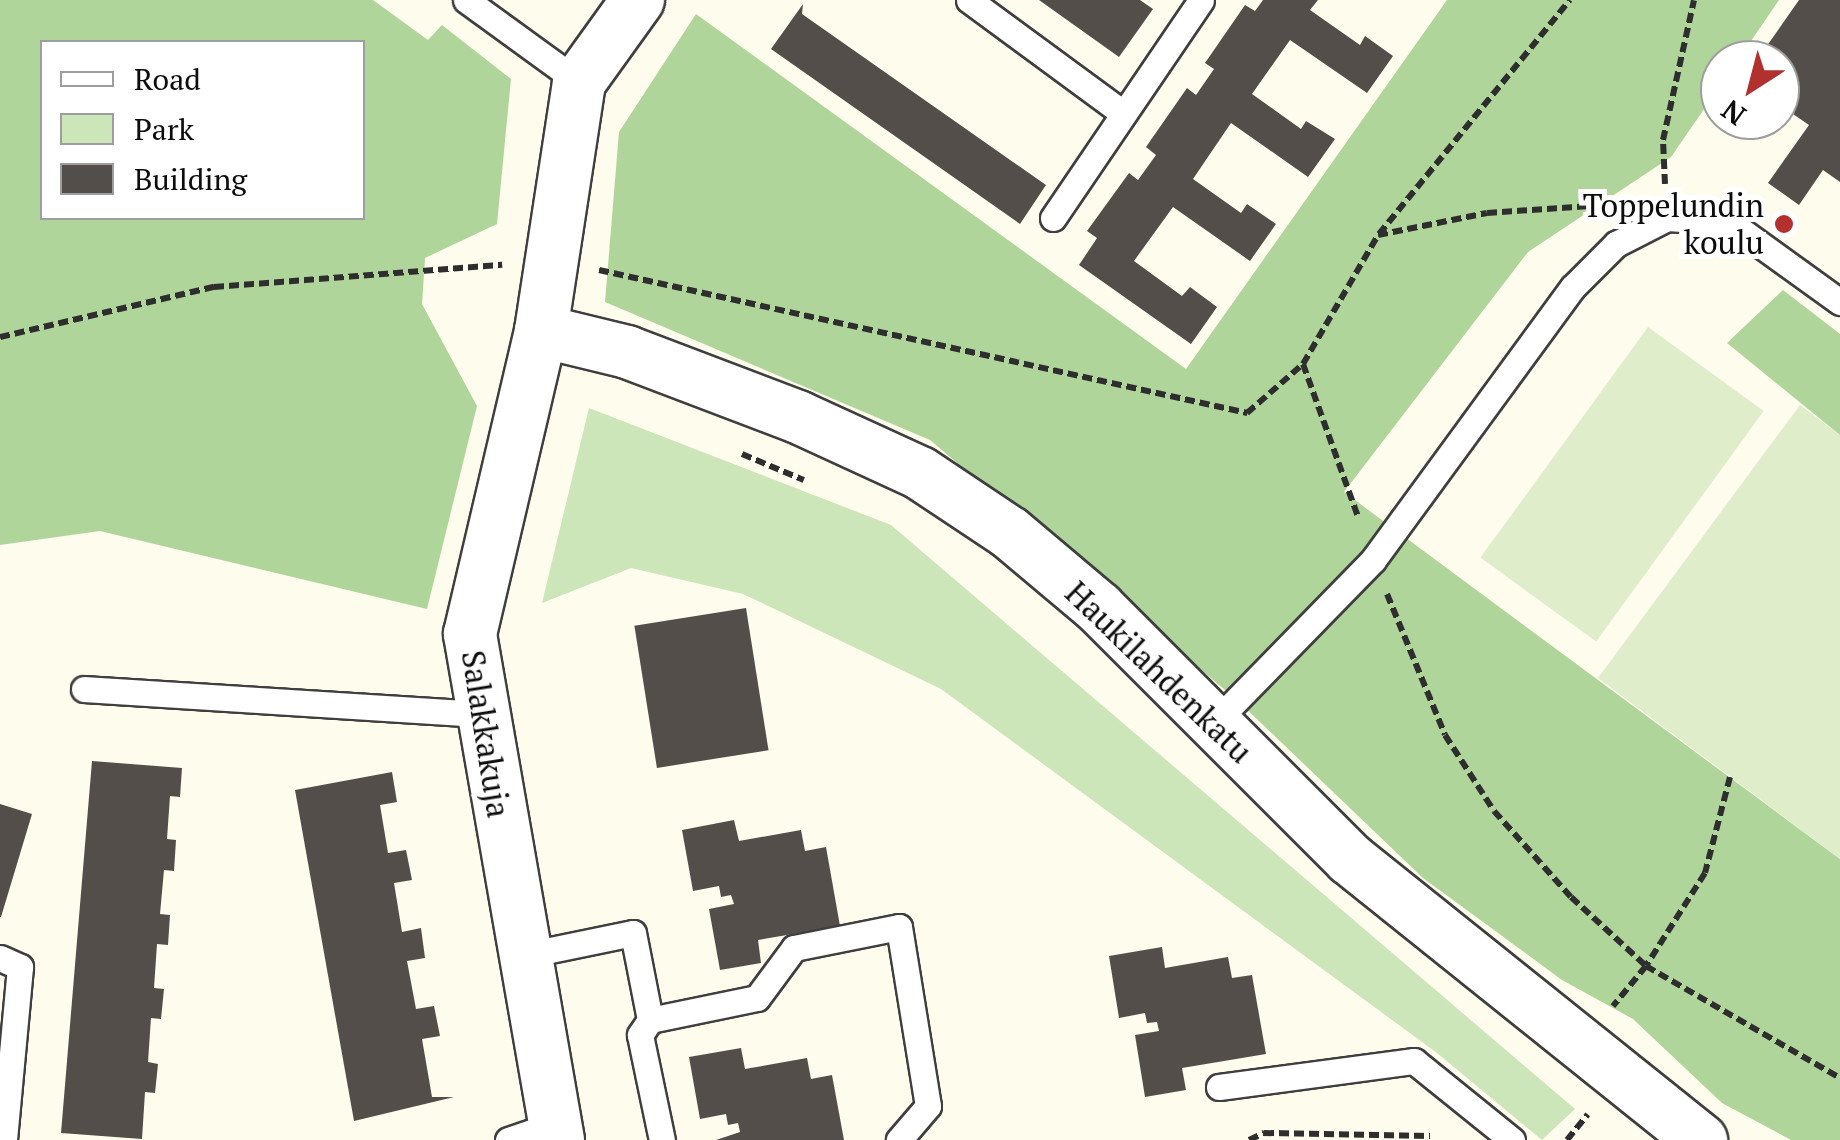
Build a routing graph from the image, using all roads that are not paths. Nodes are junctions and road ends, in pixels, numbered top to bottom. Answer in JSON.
{"nodes":[{"id":1,"x":466,"y":0,"type":"edge"},
{"id":2,"x":638,"y":0,"type":"edge"},
{"id":3,"x":969,"y":0,"type":"edge"},
{"id":4,"x":1200,"y":0,"type":"edge"},
{"id":5,"x":580,"y":82,"type":"junction"},
{"id":6,"x":1123,"y":113,"type":"junction"},
{"id":7,"x":1054,"y":218,"type":"dead end"},
{"id":8,"x":1840,"y":302,"type":"edge"},
{"id":9,"x":541,"y":332,"type":"junction"},
{"id":10,"x":84,"y":688,"type":"dead end"},
{"id":11,"x":479,"y":714,"type":"junction"},
{"id":12,"x":1213,"y":724,"type":"junction"},
{"id":13,"x":526,"y":955,"type":"junction"},
{"id":14,"x":0,"y":958,"type":"edge"},
{"id":15,"x":650,"y":1020,"type":"junction"},
{"id":16,"x":1219,"y":1087,"type":"dead end"},
{"id":17,"x":1653,"y":1127,"type":"edge"},
{"id":18,"x":540,"y":1135,"type":"edge"},
{"id":19,"x":4,"y":1140,"type":"edge"},
{"id":20,"x":662,"y":1140,"type":"edge"},
{"id":21,"x":899,"y":1140,"type":"edge"},
{"id":22,"x":1512,"y":1140,"type":"edge"}],
"edges":[{"from":1,"to":5,"type":"lane"},
{"from":2,"to":5,"type":"street"},
{"from":3,"to":6,"type":"lane"},
{"from":4,"to":6,"type":"lane"},
{"from":5,"to":9,"type":"street","name":"Salakkakuja"},
{"from":6,"to":7,"type":"lane"},
{"from":8,"to":12,"type":"lane"},
{"from":9,"to":11,"type":"street","name":"Salakkakuja"},
{"from":9,"to":12,"type":"street","name":"Haukilahdenkatu"},
{"from":10,"to":11,"type":"lane"},
{"from":11,"to":13,"type":"street","name":"Salakkakuja"},
{"from":12,"to":17,"type":"street","name":"Haukilahdenkatu"},
{"from":13,"to":15,"type":"lane"},
{"from":13,"to":18,"type":"street","name":"Salakkakuja"},
{"from":14,"to":19,"type":"lane"},
{"from":15,"to":20,"type":"lane"},
{"from":15,"to":21,"type":"lane"},
{"from":16,"to":22,"type":"lane"}]}
